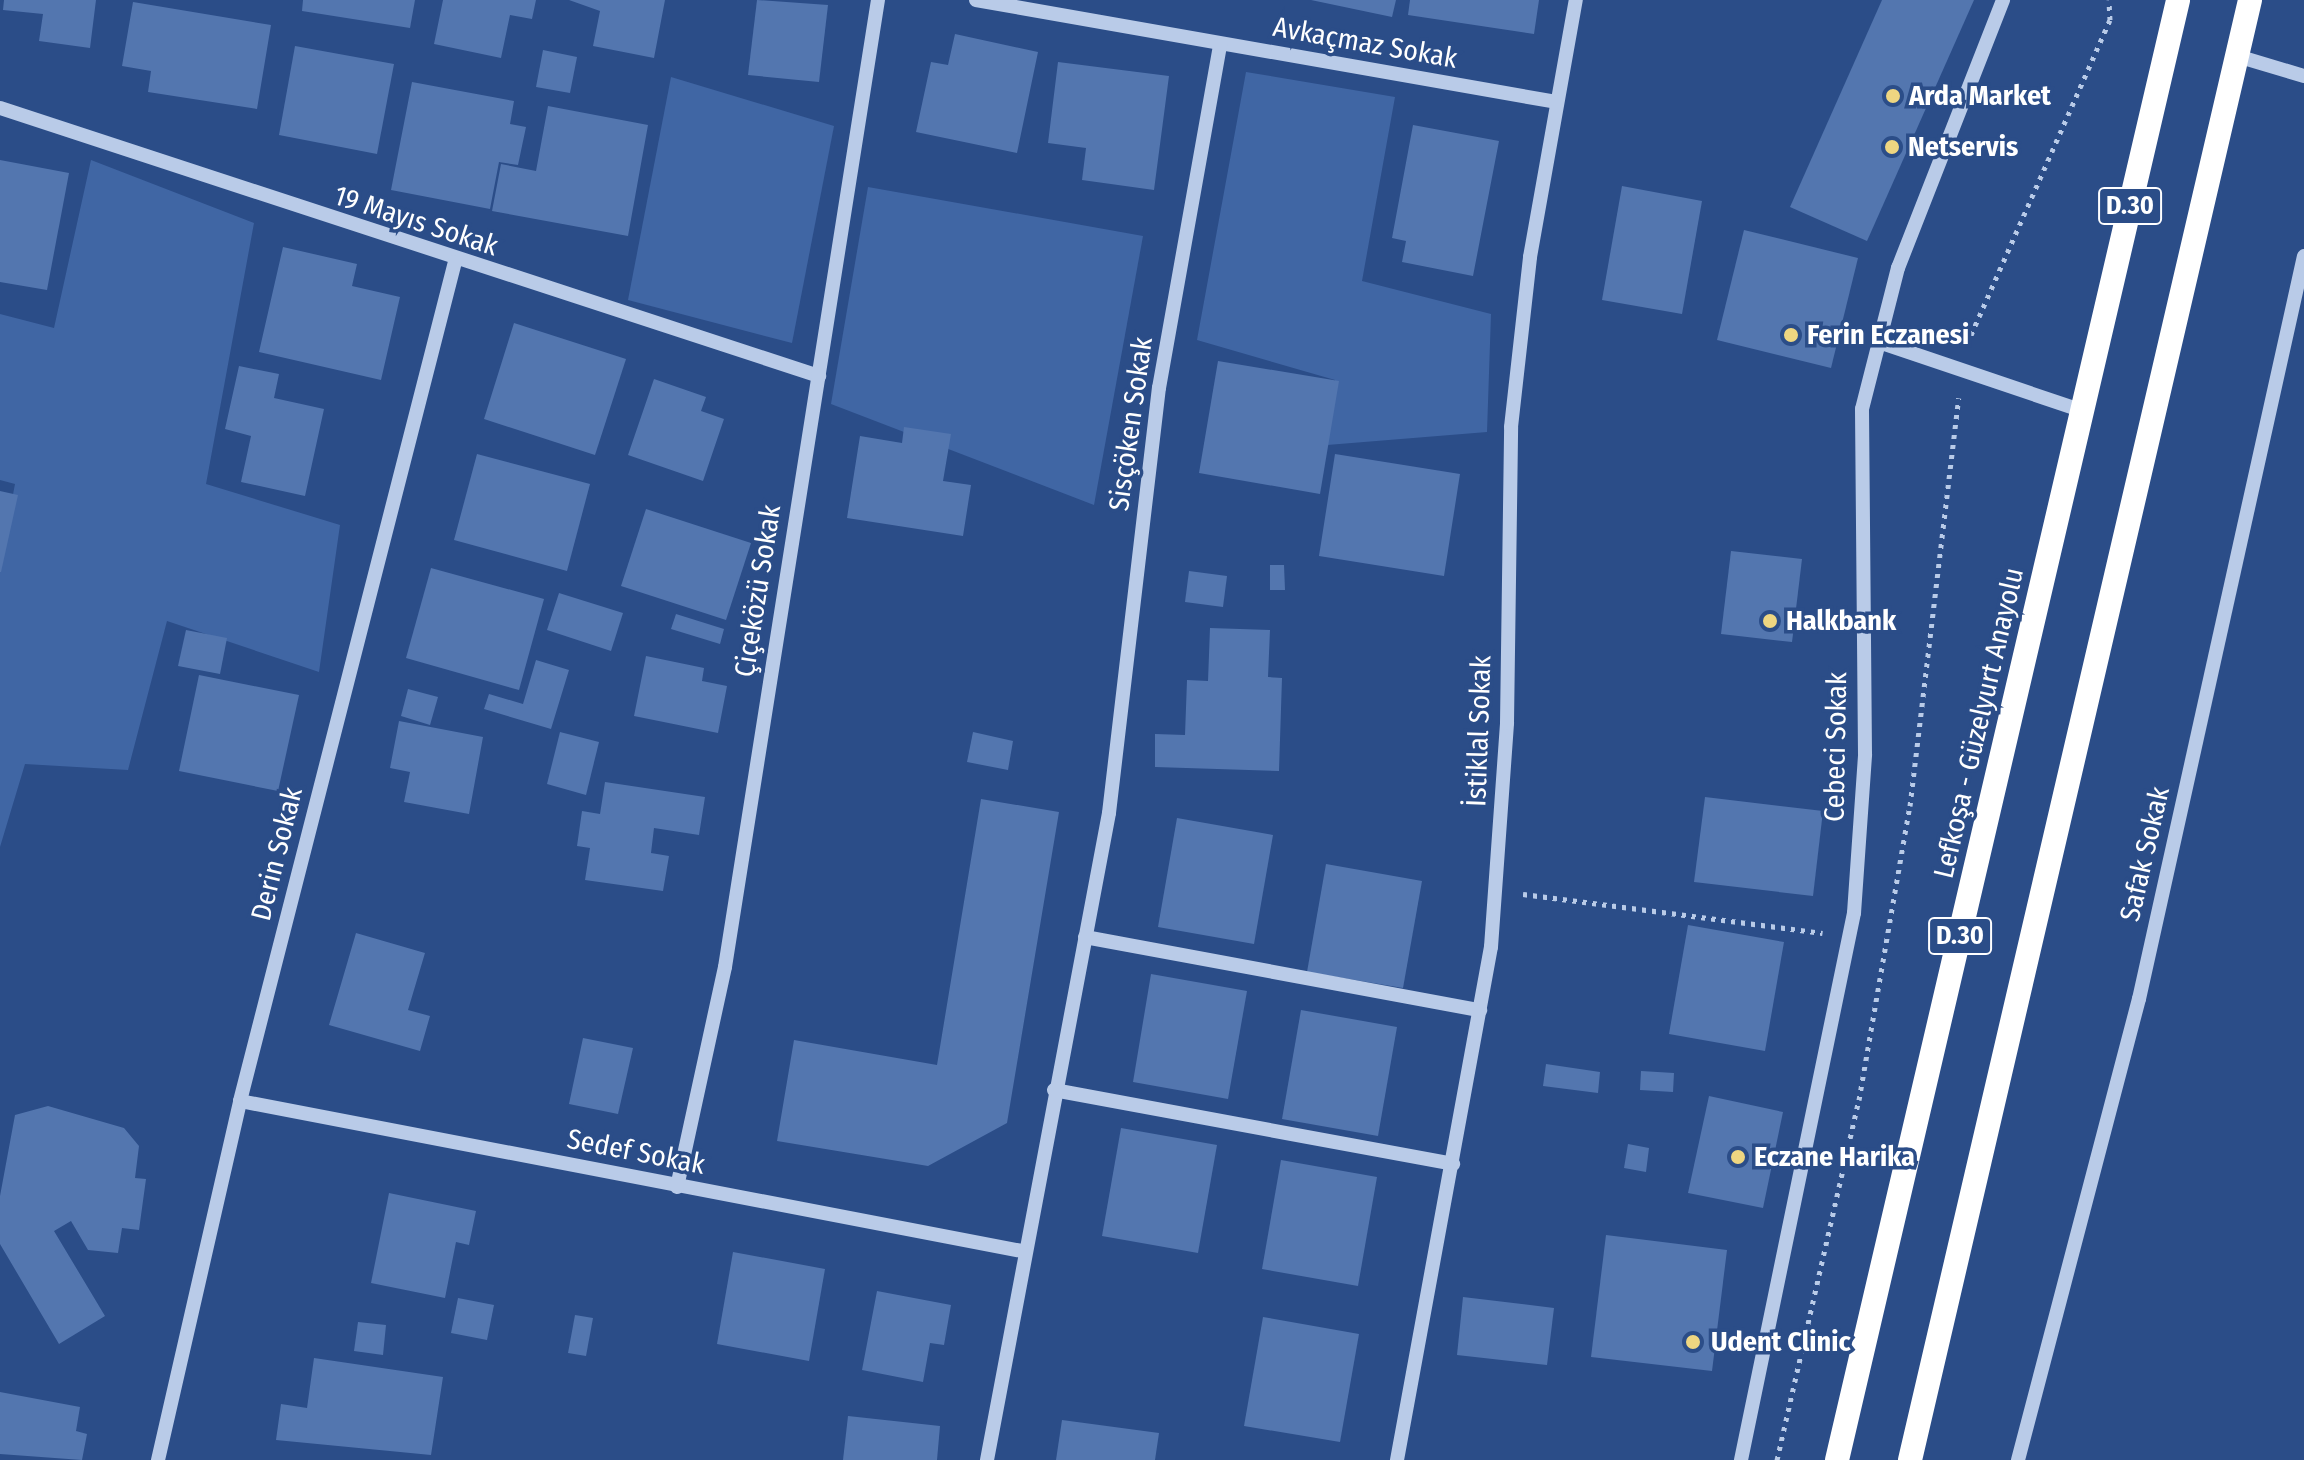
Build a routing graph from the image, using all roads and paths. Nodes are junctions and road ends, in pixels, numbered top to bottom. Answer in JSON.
{"nodes":[{"id":1,"x":878,"y":0,"type":"edge"},
{"id":2,"x":976,"y":0,"type":"edge"},
{"id":3,"x":1576,"y":0,"type":"edge"},
{"id":4,"x":2003,"y":0,"type":"edge"},
{"id":5,"x":2109,"y":0,"type":"edge"},
{"id":6,"x":2178,"y":0,"type":"edge"},
{"id":7,"x":2250,"y":0,"type":"edge"},
{"id":8,"x":1220,"y":44,"type":"junction"},
{"id":9,"x":2237,"y":56,"type":"junction"},
{"id":10,"x":2304,"y":76,"type":"edge"},
{"id":11,"x":1556,"y":102,"type":"junction"},
{"id":12,"x":0,"y":108,"type":"edge"},
{"id":13,"x":2304,"y":256,"type":"edge"},
{"id":14,"x":455,"y":262,"type":"junction"},
{"id":15,"x":1876,"y":341,"type":"junction"},
{"id":16,"x":1962,"y":371,"type":"junction"},
{"id":17,"x":819,"y":376,"type":"junction"},
{"id":18,"x":2083,"y":411,"type":"junction"},
{"id":19,"x":1498,"y":891,"type":"junction"},
{"id":20,"x":1085,"y":937,"type":"junction"},
{"id":21,"x":1850,"y":937,"type":"junction"},
{"id":22,"x":1480,"y":1010,"type":"junction"},
{"id":23,"x":1054,"y":1090,"type":"junction"},
{"id":24,"x":240,"y":1101,"type":"junction"},
{"id":25,"x":1453,"y":1164,"type":"junction"},
{"id":26,"x":677,"y":1187,"type":"junction"},
{"id":27,"x":1022,"y":1251,"type":"junction"},
{"id":28,"x":158,"y":1460,"type":"edge"},
{"id":29,"x":987,"y":1460,"type":"edge"},
{"id":30,"x":1397,"y":1460,"type":"edge"},
{"id":31,"x":1741,"y":1460,"type":"edge"},
{"id":32,"x":1837,"y":1460,"type":"edge"},
{"id":33,"x":1910,"y":1460,"type":"edge"},
{"id":34,"x":2018,"y":1460,"type":"edge"}],
"edges":[{"from":1,"to":17,"type":"street","name":"Çiçeközü Sokak"},
{"from":2,"to":8,"type":"street","name":"Avkaçmaz Sokak"},
{"from":3,"to":11,"type":"street","name":"İstiklal Sokak"},
{"from":4,"to":15,"type":"street","name":"Cebeci Sokak"},
{"from":5,"to":16,"type":"path"},
{"from":6,"to":18,"type":"highway","name":"Lefkoşa - Güzelyurt Anayolu","number":"D.30"},
{"from":7,"to":9,"type":"highway","number":"D.30"},
{"from":8,"to":11,"type":"street","name":"Avkaçmaz Sokak"},
{"from":8,"to":20,"type":"street","name":"Sisçöken Sokak"},
{"from":9,"to":10,"type":"street"},
{"from":9,"to":33,"type":"highway","number":"D.30"},
{"from":11,"to":19,"type":"street","name":"İstiklal Sokak"},
{"from":12,"to":14,"type":"street","name":"19 Mayıs Sokak"},
{"from":13,"to":34,"type":"street","name":"Safak Sokak"},
{"from":14,"to":17,"type":"street","name":"19 Mayıs Sokak"},
{"from":14,"to":24,"type":"street","name":"Derin Sokak"},
{"from":15,"to":16,"type":"street"},
{"from":15,"to":21,"type":"street","name":"Cebeci Sokak"},
{"from":16,"to":18,"type":"street"},
{"from":17,"to":26,"type":"street","name":"Çiçeközü Sokak"},
{"from":18,"to":32,"type":"highway","name":"Lefkoşa - Güzelyurt Anayolu","number":"D.30"},
{"from":19,"to":21,"type":"path"},
{"from":19,"to":22,"type":"street","name":"İstiklal Sokak"},
{"from":20,"to":22,"type":"street"},
{"from":20,"to":23,"type":"street","name":"Sisçöken Sokak"},
{"from":21,"to":31,"type":"street","name":"Cebeci Sokak"},
{"from":22,"to":25,"type":"street","name":"İstiklal Sokak"},
{"from":23,"to":25,"type":"street"},
{"from":23,"to":27,"type":"street","name":"Sisçöken Sokak"},
{"from":24,"to":26,"type":"street","name":"Sedef Sokak"},
{"from":24,"to":28,"type":"street","name":"Derin Sokak"},
{"from":25,"to":30,"type":"street","name":"İstiklal Sokak"},
{"from":26,"to":27,"type":"street","name":"Sedef Sokak"},
{"from":27,"to":29,"type":"street"}]}
